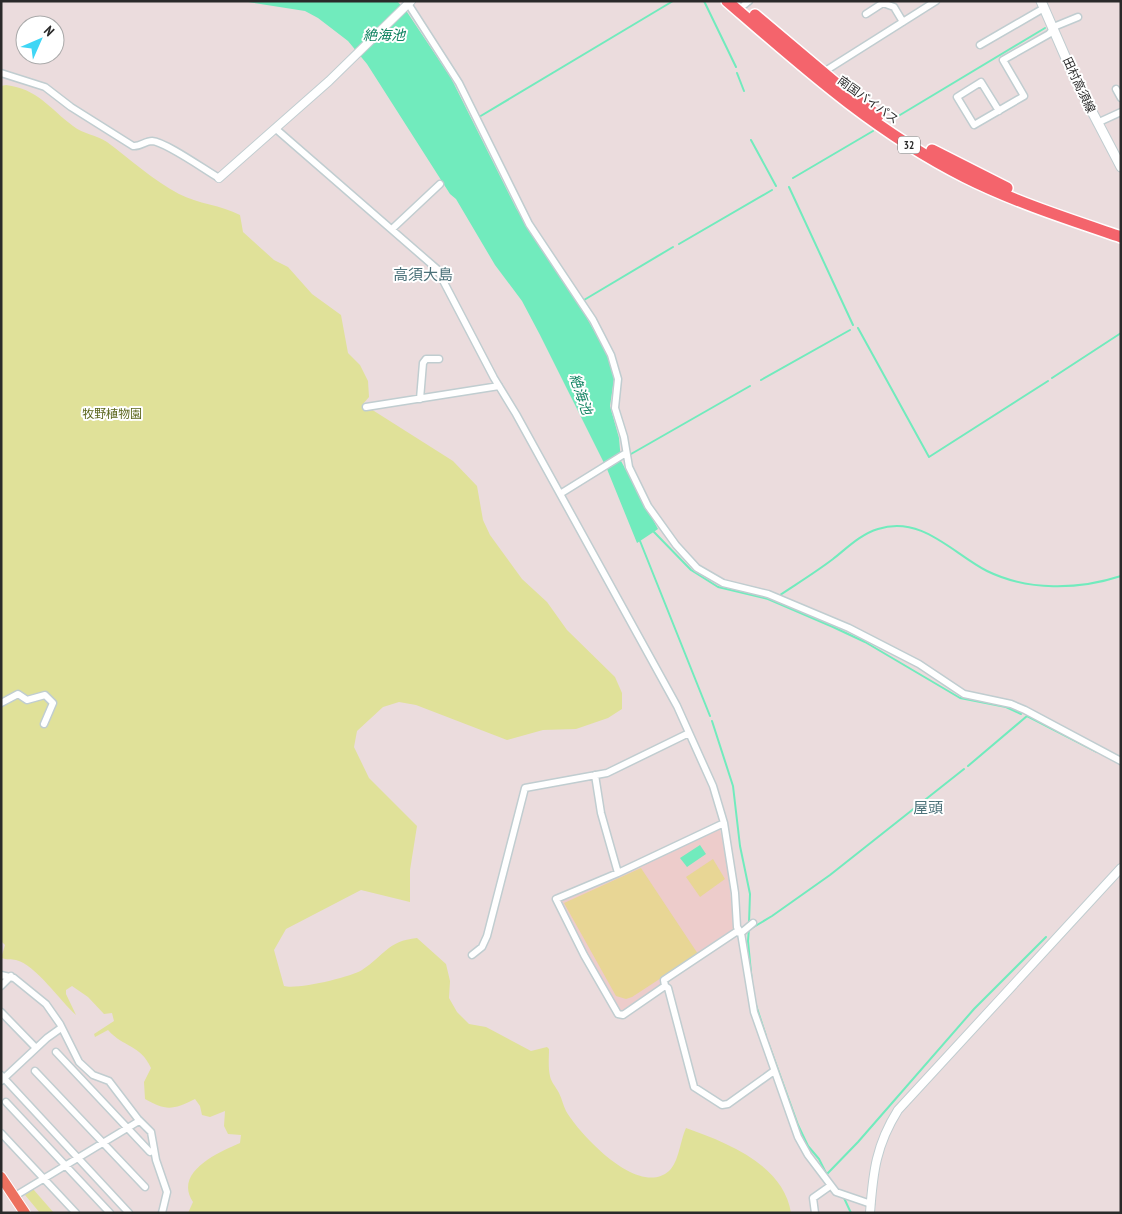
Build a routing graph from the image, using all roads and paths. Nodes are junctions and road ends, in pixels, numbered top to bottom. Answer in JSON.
{"nodes":[{"id":1,"x":727,"y":1,"type":"edge"},
{"id":2,"x":936,"y":1,"type":"edge"},
{"id":3,"x":883,"y":2,"type":"edge"},
{"id":4,"x":408,"y":3,"type":"edge"},
{"id":5,"x":744,"y":3,"type":"edge"},
{"id":6,"x":1042,"y":5,"type":"edge"},
{"id":7,"x":866,"y":14,"type":"dead end"},
{"id":8,"x":1078,"y":16,"type":"dead end"},
{"id":9,"x":903,"y":22,"type":"junction"},
{"id":10,"x":1053,"y":29,"type":"junction"},
{"id":11,"x":980,"y":45,"type":"dead end"},
{"id":12,"x":1,"y":73,"type":"edge"},
{"id":13,"x":822,"y":73,"type":"junction"},
{"id":14,"x":1116,"y":89,"type":"dead end"},
{"id":15,"x":1121,"y":98,"type":"edge"},
{"id":16,"x":999,"y":111,"type":"junction"},
{"id":17,"x":1121,"y":112,"type":"edge"},
{"id":18,"x":1097,"y":123,"type":"junction"},
{"id":19,"x":276,"y":129,"type":"junction"},
{"id":20,"x":1121,"y":167,"type":"edge"},
{"id":21,"x":219,"y":178,"type":"joint"},
{"id":22,"x":440,"y":184,"type":"dead end"},
{"id":23,"x":392,"y":229,"type":"junction"},
{"id":24,"x":1121,"y":229,"type":"edge"},
{"id":25,"x":1121,"y":237,"type":"edge"},
{"id":26,"x":439,"y":359,"type":"dead end"},
{"id":27,"x":499,"y":386,"type":"junction"},
{"id":28,"x":420,"y":399,"type":"junction"},
{"id":29,"x":366,"y":407,"type":"dead end"},
{"id":30,"x":624,"y":453,"type":"junction"},
{"id":31,"x":560,"y":494,"type":"junction"},
{"id":32,"x":1,"y":703,"type":"edge"},
{"id":33,"x":44,"y":724,"type":"dead end"},
{"id":34,"x":688,"y":733,"type":"junction"},
{"id":35,"x":1121,"y":761,"type":"edge"},
{"id":36,"x":595,"y":775,"type":"junction"},
{"id":37,"x":724,"y":823,"type":"junction"},
{"id":38,"x":1121,"y":868,"type":"edge"},
{"id":39,"x":618,"y":873,"type":"junction"},
{"id":40,"x":753,"y":923,"type":"dead end"},
{"id":41,"x":741,"y":933,"type":"junction"},
{"id":42,"x":472,"y":955,"type":"dead end"},
{"id":43,"x":1,"y":976,"type":"edge"},
{"id":44,"x":11,"y":976,"type":"junction"},
{"id":45,"x":1,"y":986,"type":"edge"},
{"id":46,"x":665,"y":986,"type":"junction"},
{"id":47,"x":1,"y":1012,"type":"edge"},
{"id":48,"x":61,"y":1028,"type":"junction"},
{"id":49,"x":36,"y":1048,"type":"junction"},
{"id":50,"x":56,"y":1052,"type":"dead end"},
{"id":51,"x":36,"y":1071,"type":"dead end"},
{"id":52,"x":774,"y":1071,"type":"junction"},
{"id":53,"x":2,"y":1078,"type":"edge"},
{"id":54,"x":6,"y":1102,"type":"dead end"},
{"id":55,"x":139,"y":1121,"type":"junction"},
{"id":56,"x":127,"y":1128,"type":"junction"},
{"id":57,"x":1,"y":1133,"type":"edge"},
{"id":58,"x":103,"y":1143,"type":"junction"},
{"id":59,"x":150,"y":1152,"type":"dead end"},
{"id":60,"x":78,"y":1159,"type":"junction"},
{"id":61,"x":66,"y":1166,"type":"junction"},
{"id":62,"x":1,"y":1177,"type":"edge"},
{"id":63,"x":45,"y":1180,"type":"junction"},
{"id":64,"x":830,"y":1186,"type":"junction"},
{"id":65,"x":145,"y":1187,"type":"dead end"},
{"id":66,"x":15,"y":1196,"type":"junction"},
{"id":67,"x":871,"y":1209,"type":"edge"},
{"id":68,"x":25,"y":1213,"type":"edge"},
{"id":69,"x":76,"y":1213,"type":"edge"},
{"id":70,"x":110,"y":1213,"type":"edge"},
{"id":71,"x":129,"y":1213,"type":"edge"},
{"id":72,"x":162,"y":1213,"type":"edge"},
{"id":73,"x":815,"y":1213,"type":"edge"}],
"edges":[{"from":1,"to":25,"type":"highway","name":"南国バイパス","number":"32"},
{"from":2,"to":9,"type":"street"},
{"from":3,"to":7,"type":"street"},
{"from":3,"to":9,"type":"street"},
{"from":4,"to":19,"type":"street"},
{"from":4,"to":30,"type":"street"},
{"from":5,"to":13,"type":"highway","name":"南国バイパス","number":"32"},
{"from":6,"to":10,"type":"main road","name":"田村高須線"},
{"from":6,"to":11,"type":"street"},
{"from":8,"to":10,"type":"street"},
{"from":9,"to":13,"type":"street"},
{"from":10,"to":16,"type":"street"},
{"from":10,"to":18,"type":"main road","name":"田村高須線"},
{"from":12,"to":21,"type":"street"},
{"from":13,"to":24,"type":"highway","name":"南国バイパス","number":"32"},
{"from":14,"to":15,"type":"street"},
{"from":16,"to":16,"type":"street"},
{"from":17,"to":18,"type":"street"},
{"from":18,"to":20,"type":"main road","name":"田村高須線"},
{"from":19,"to":21,"type":"street"},
{"from":19,"to":23,"type":"street"},
{"from":22,"to":23,"type":"street"},
{"from":23,"to":27,"type":"street"},
{"from":26,"to":28,"type":"street"},
{"from":27,"to":28,"type":"street"},
{"from":27,"to":31,"type":"street"},
{"from":28,"to":29,"type":"street"},
{"from":30,"to":31,"type":"street"},
{"from":30,"to":35,"type":"street"},
{"from":31,"to":34,"type":"street"},
{"from":32,"to":33,"type":"street"},
{"from":34,"to":36,"type":"street"},
{"from":34,"to":37,"type":"street"},
{"from":36,"to":39,"type":"street"},
{"from":36,"to":42,"type":"street"},
{"from":37,"to":39,"type":"street"},
{"from":37,"to":41,"type":"street"},
{"from":38,"to":67,"type":"street"},
{"from":39,"to":46,"type":"street"},
{"from":40,"to":41,"type":"street"},
{"from":41,"to":46,"type":"street"},
{"from":41,"to":52,"type":"street"},
{"from":43,"to":44,"type":"street"},
{"from":44,"to":45,"type":"street"},
{"from":44,"to":48,"type":"street"},
{"from":46,"to":52,"type":"street"},
{"from":47,"to":49,"type":"street"},
{"from":48,"to":49,"type":"street"},
{"from":48,"to":55,"type":"street"},
{"from":49,"to":53,"type":"street"},
{"from":50,"to":56,"type":"street"},
{"from":51,"to":58,"type":"street"},
{"from":52,"to":64,"type":"street"},
{"from":53,"to":60,"type":"street"},
{"from":54,"to":61,"type":"street"},
{"from":55,"to":56,"type":"street"},
{"from":55,"to":72,"type":"street"},
{"from":56,"to":58,"type":"street"},
{"from":56,"to":59,"type":"street"},
{"from":57,"to":63,"type":"street"},
{"from":58,"to":60,"type":"street"},
{"from":58,"to":65,"type":"street"},
{"from":60,"to":61,"type":"street"},
{"from":60,"to":71,"type":"street"},
{"from":61,"to":63,"type":"street"},
{"from":61,"to":70,"type":"street"},
{"from":62,"to":66,"type":"main road"},
{"from":63,"to":66,"type":"street"},
{"from":63,"to":69,"type":"street"},
{"from":64,"to":67,"type":"street"},
{"from":64,"to":73,"type":"street"},
{"from":66,"to":68,"type":"main road"}]}
